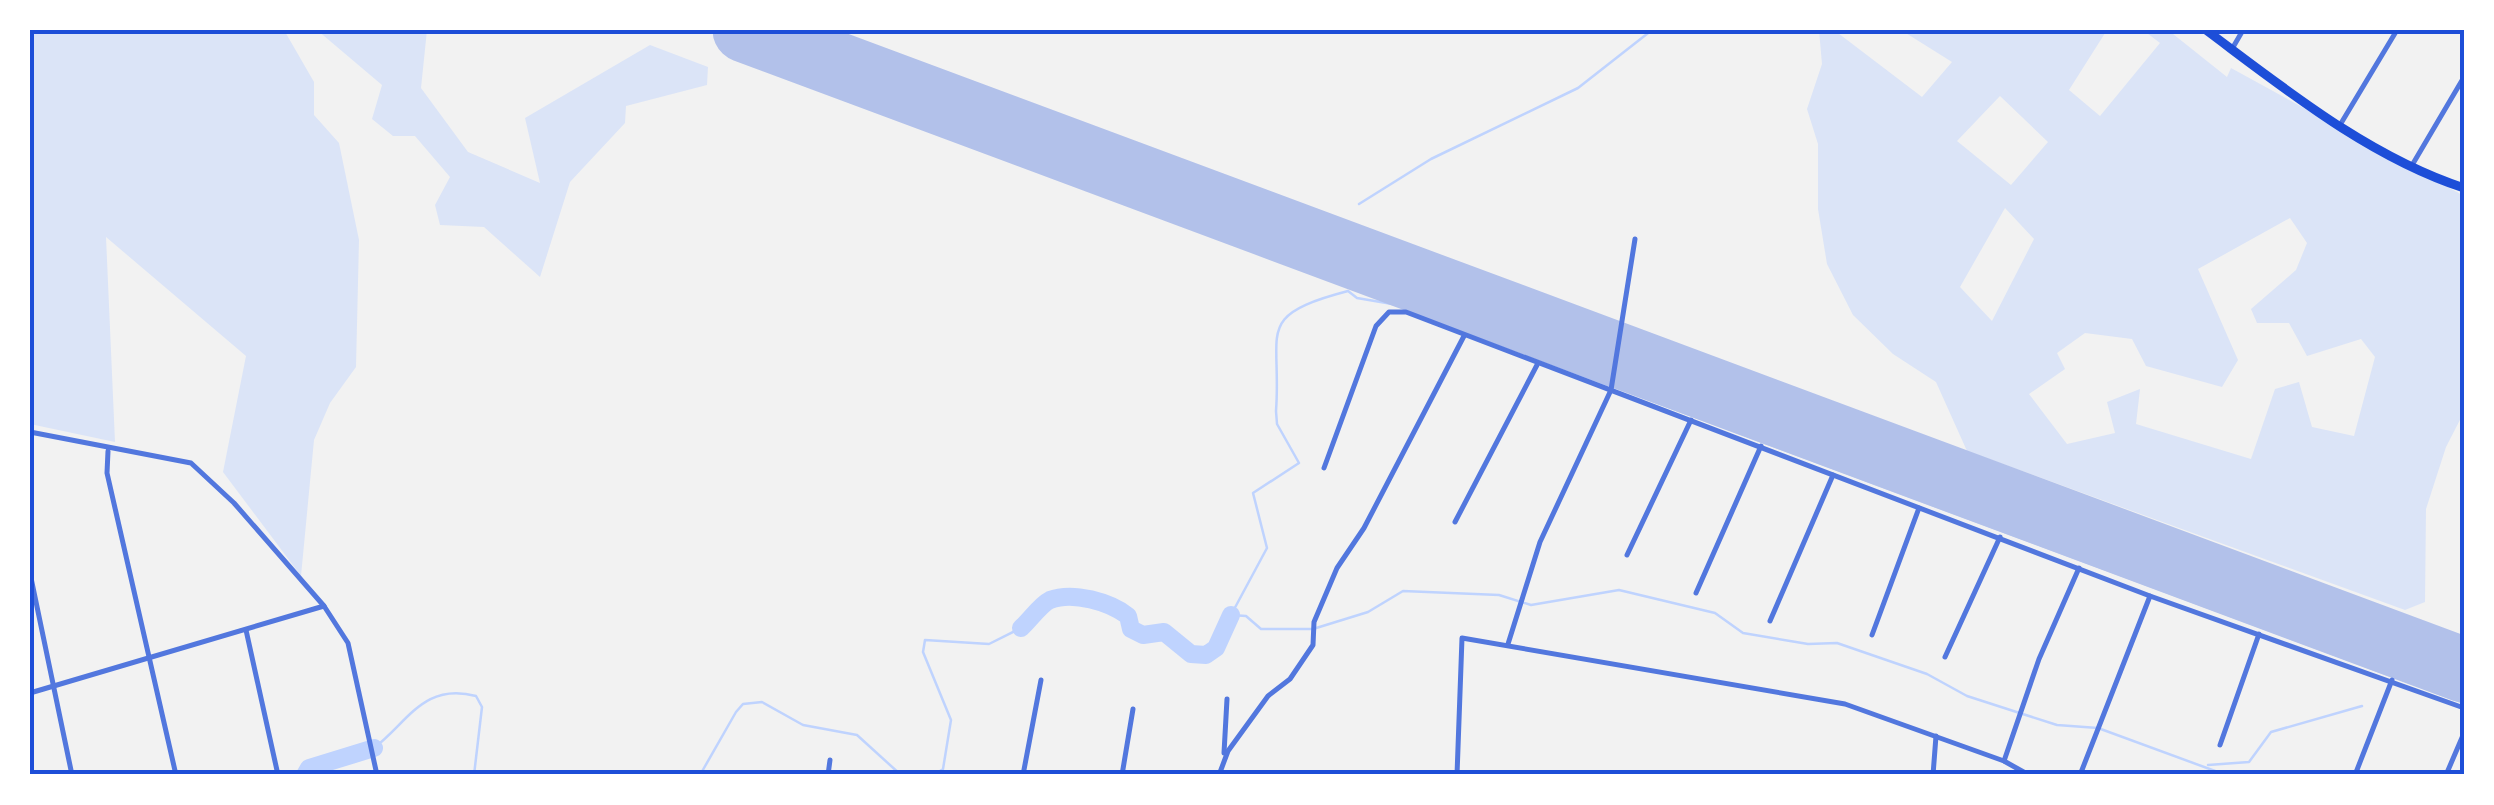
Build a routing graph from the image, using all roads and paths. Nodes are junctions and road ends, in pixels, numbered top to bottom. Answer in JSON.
{"nodes":[{"id":1,"x":2206,"y":30,"type":"edge"},
{"id":2,"x":2243,"y":30,"type":"edge"},
{"id":3,"x":2397,"y":30,"type":"edge"},
{"id":4,"x":2232,"y":49,"type":"junction"},
{"id":5,"x":2464,"y":77,"type":"edge"},
{"id":6,"x":2340,"y":125,"type":"junction"},
{"id":7,"x":2411,"y":167,"type":"junction"},
{"id":8,"x":2464,"y":188,"type":"edge"},
{"id":9,"x":1635,"y":239,"type":"dead end"},
{"id":10,"x":1464,"y":336,"type":"junction"},
{"id":11,"x":1537,"y":364,"type":"junction"},
{"id":12,"x":1612,"y":390,"type":"junction"},
{"id":13,"x":1692,"y":420,"type":"junction"},
{"id":14,"x":30,"y":432,"type":"edge"},
{"id":15,"x":1761,"y":446,"type":"junction"},
{"id":16,"x":108,"y":450,"type":"junction"},
{"id":17,"x":1324,"y":468,"type":"dead end"},
{"id":18,"x":1833,"y":475,"type":"junction"},
{"id":19,"x":1919,"y":508,"type":"junction"},
{"id":20,"x":1454,"y":522,"type":"dead end"},
{"id":21,"x":2000,"y":537,"type":"junction"},
{"id":22,"x":1627,"y":555,"type":"dead end"},
{"id":23,"x":2079,"y":568,"type":"junction"},
{"id":24,"x":30,"y":572,"type":"edge"},
{"id":25,"x":1696,"y":593,"type":"dead end"},
{"id":26,"x":2150,"y":596,"type":"junction"},
{"id":27,"x":324,"y":606,"type":"junction"},
{"id":28,"x":1770,"y":621,"type":"dead end"},
{"id":29,"x":246,"y":630,"type":"junction"},
{"id":30,"x":2259,"y":634,"type":"junction"},
{"id":31,"x":1872,"y":635,"type":"dead end"},
{"id":32,"x":1508,"y":644,"type":"junction"},
{"id":33,"x":1944,"y":657,"type":"dead end"},
{"id":34,"x":148,"y":659,"type":"junction"},
{"id":35,"x":1041,"y":680,"type":"dead end"},
{"id":36,"x":2392,"y":680,"type":"junction"},
{"id":37,"x":55,"y":686,"type":"junction"},
{"id":38,"x":30,"y":693,"type":"edge"},
{"id":39,"x":1227,"y":699,"type":"dead end"},
{"id":40,"x":1133,"y":708,"type":"dead end"},
{"id":41,"x":2464,"y":708,"type":"edge"},
{"id":42,"x":2464,"y":733,"type":"edge"},
{"id":43,"x":1936,"y":736,"type":"junction"},
{"id":44,"x":2220,"y":745,"type":"dead end"},
{"id":45,"x":1224,"y":756,"type":"junction"},
{"id":46,"x":830,"y":760,"type":"dead end"},
{"id":47,"x":2004,"y":761,"type":"junction"},
{"id":48,"x":72,"y":775,"type":"edge"},
{"id":49,"x":176,"y":775,"type":"edge"},
{"id":50,"x":278,"y":775,"type":"edge"},
{"id":51,"x":377,"y":775,"type":"edge"},
{"id":52,"x":828,"y":775,"type":"edge"},
{"id":53,"x":1023,"y":775,"type":"edge"},
{"id":54,"x":1122,"y":775,"type":"edge"},
{"id":55,"x":1219,"y":775,"type":"edge"},
{"id":56,"x":1457,"y":775,"type":"edge"},
{"id":57,"x":1933,"y":775,"type":"edge"},
{"id":58,"x":2029,"y":775,"type":"edge"},
{"id":59,"x":2080,"y":775,"type":"edge"},
{"id":60,"x":2355,"y":775,"type":"edge"},
{"id":61,"x":2446,"y":775,"type":"edge"}],
"edges":[{"from":1,"to":4,"type":"highway"},
{"from":2,"to":4,"type":"street"},
{"from":3,"to":6,"type":"street"},
{"from":4,"to":6,"type":"highway"},
{"from":5,"to":7,"type":"street"},
{"from":6,"to":7,"type":"highway"},
{"from":7,"to":8,"type":"highway"},
{"from":9,"to":12,"type":"street"},
{"from":10,"to":11,"type":"street"},
{"from":10,"to":17,"type":"street"},
{"from":10,"to":45,"type":"street"},
{"from":11,"to":12,"type":"street"},
{"from":11,"to":20,"type":"street"},
{"from":12,"to":13,"type":"street"},
{"from":12,"to":32,"type":"street"},
{"from":13,"to":15,"type":"street"},
{"from":13,"to":22,"type":"street"},
{"from":14,"to":16,"type":"street"},
{"from":15,"to":18,"type":"street"},
{"from":15,"to":25,"type":"street"},
{"from":16,"to":27,"type":"street"},
{"from":16,"to":34,"type":"street"},
{"from":18,"to":19,"type":"street"},
{"from":18,"to":28,"type":"street"},
{"from":19,"to":21,"type":"street"},
{"from":19,"to":31,"type":"street"},
{"from":21,"to":23,"type":"street"},
{"from":21,"to":33,"type":"street"},
{"from":23,"to":26,"type":"street"},
{"from":23,"to":47,"type":"street"},
{"from":24,"to":37,"type":"street"},
{"from":26,"to":30,"type":"street"},
{"from":26,"to":59,"type":"street"},
{"from":27,"to":29,"type":"street"},
{"from":27,"to":51,"type":"street"},
{"from":29,"to":34,"type":"street"},
{"from":29,"to":50,"type":"street"},
{"from":30,"to":36,"type":"street"},
{"from":30,"to":44,"type":"street"},
{"from":32,"to":43,"type":"street"},
{"from":32,"to":56,"type":"street"},
{"from":34,"to":37,"type":"street"},
{"from":34,"to":49,"type":"street"},
{"from":35,"to":53,"type":"street"},
{"from":36,"to":41,"type":"street"},
{"from":36,"to":60,"type":"street"},
{"from":37,"to":38,"type":"street"},
{"from":37,"to":48,"type":"street"},
{"from":39,"to":45,"type":"street"},
{"from":40,"to":54,"type":"street"},
{"from":42,"to":61,"type":"street"},
{"from":43,"to":47,"type":"street"},
{"from":43,"to":57,"type":"street"},
{"from":45,"to":55,"type":"street"},
{"from":46,"to":52,"type":"street"},
{"from":47,"to":58,"type":"street"}]}
